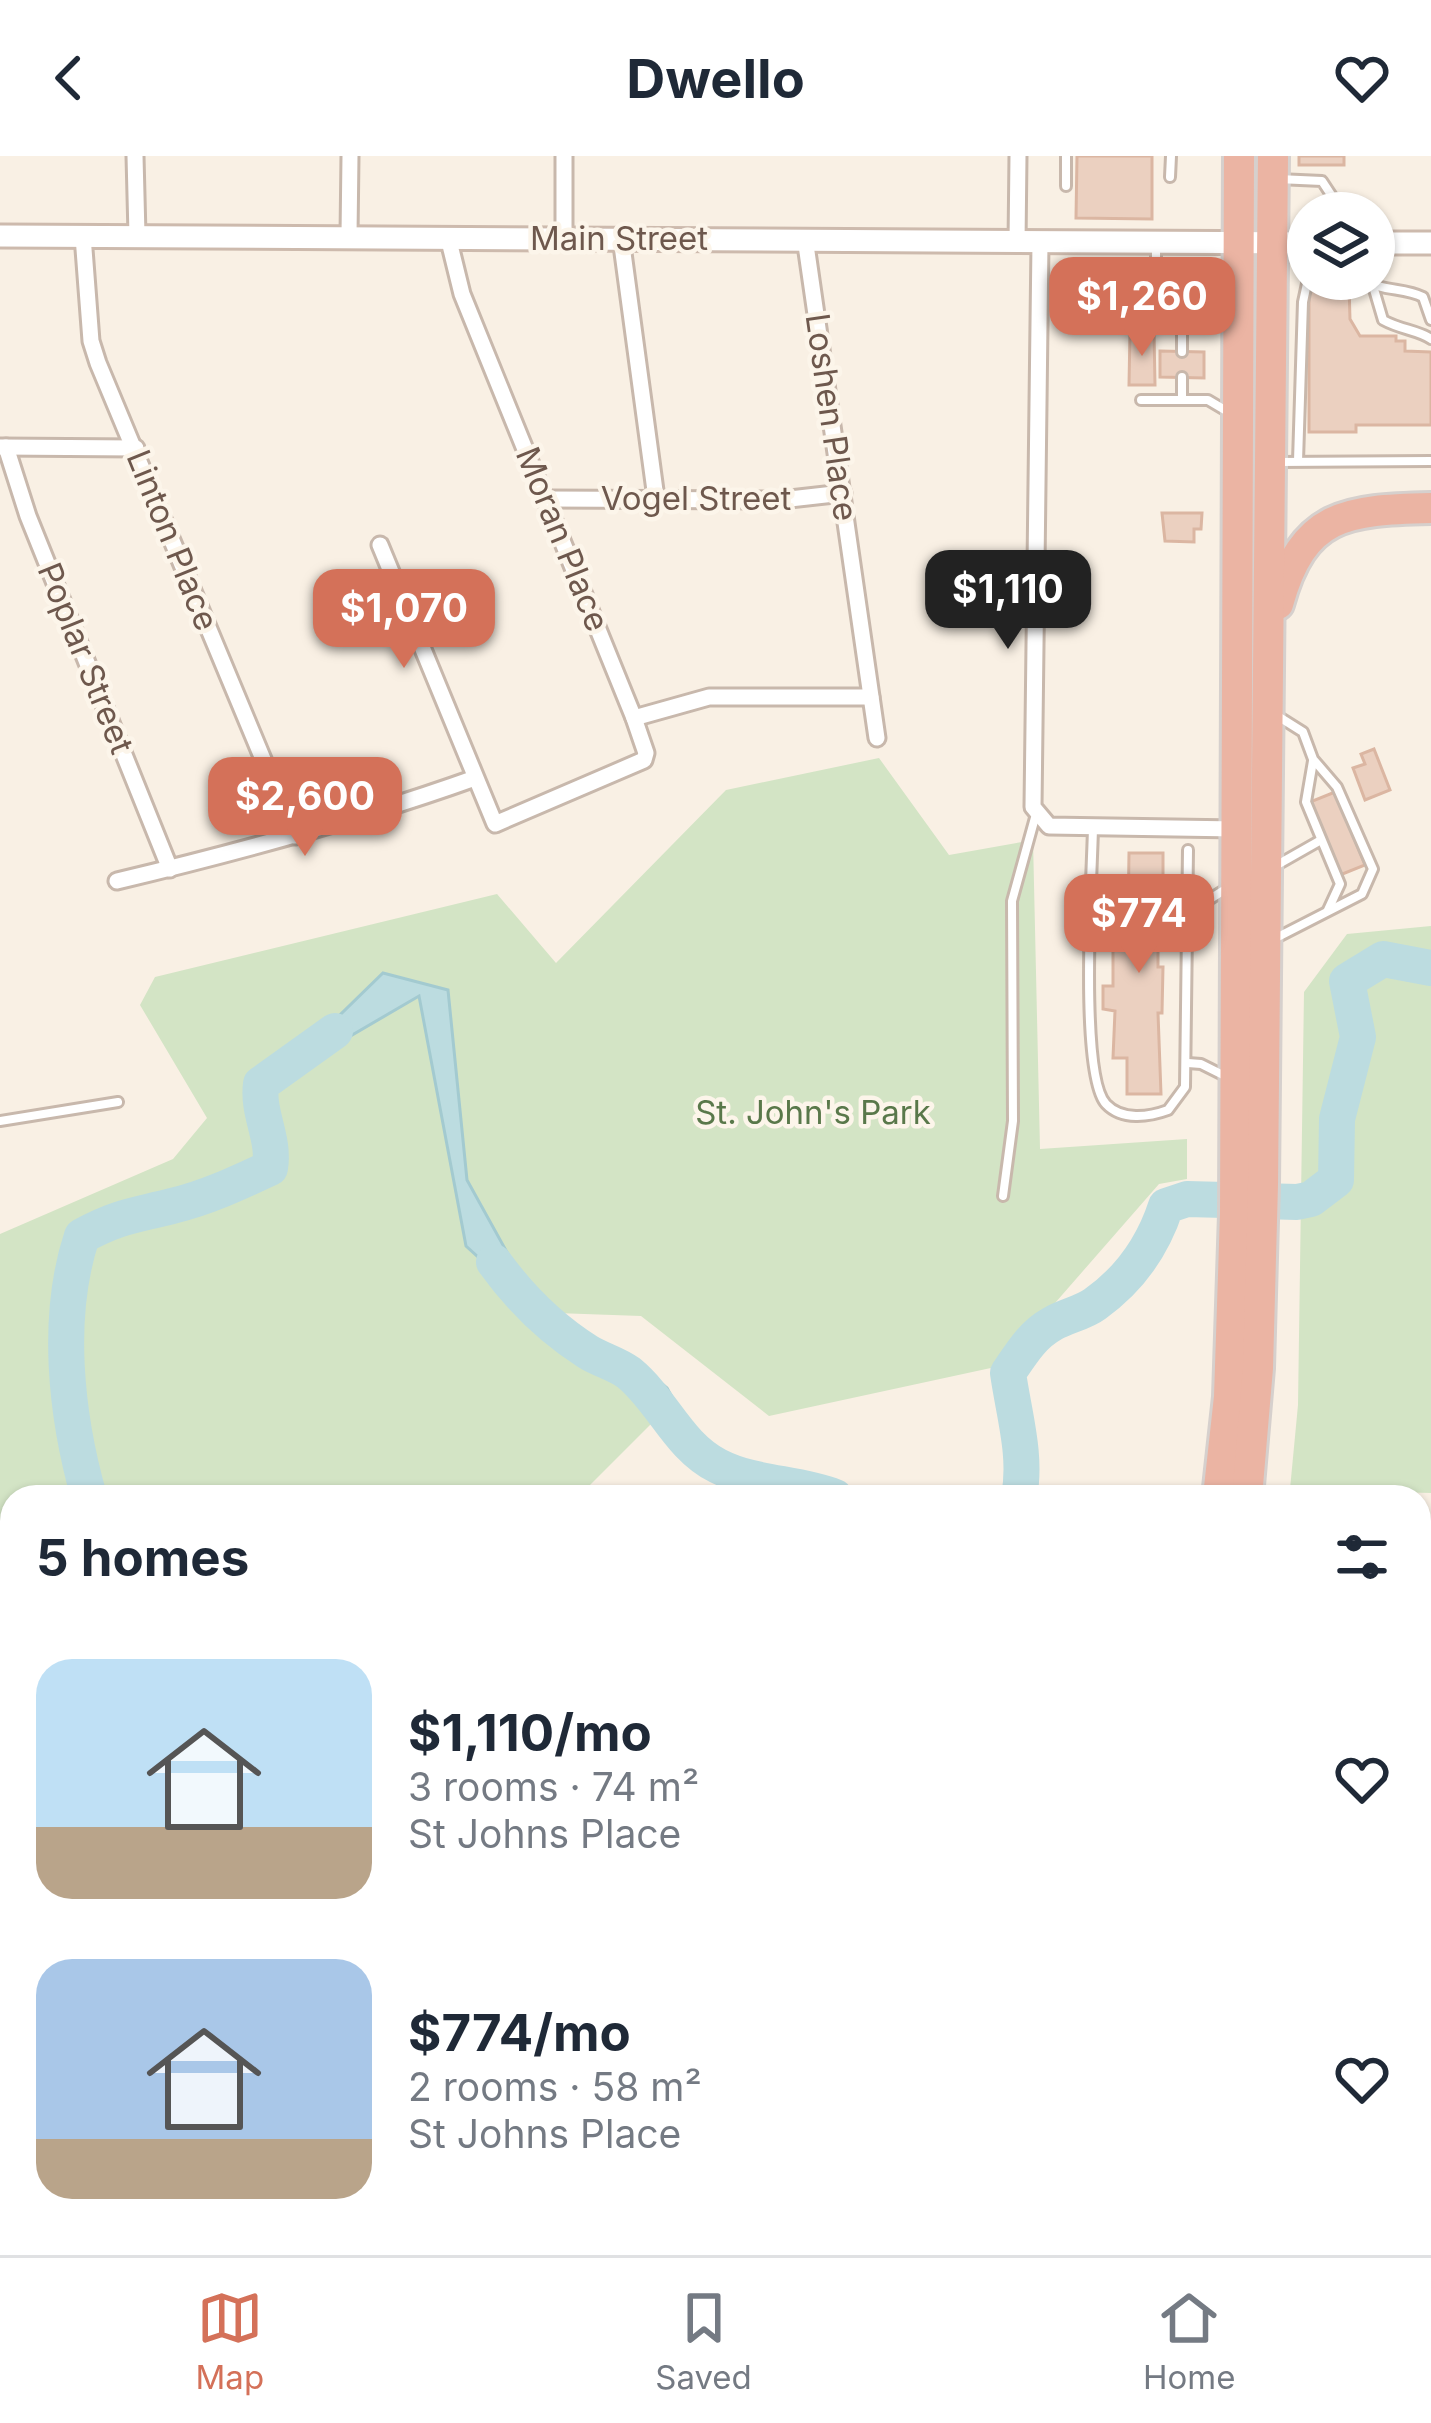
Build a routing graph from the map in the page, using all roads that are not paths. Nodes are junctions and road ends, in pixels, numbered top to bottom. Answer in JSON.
{"nodes":[{"id":1,"x":136,"y":156,"type":"edge"},
{"id":2,"x":350,"y":156,"type":"edge"},
{"id":3,"x":564,"y":156,"type":"edge"},
{"id":4,"x":1018,"y":156,"type":"edge"},
{"id":5,"x":1066,"y":156,"type":"edge"},
{"id":6,"x":1171,"y":156,"type":"edge"},
{"id":7,"x":1239,"y":156,"type":"edge"},
{"id":8,"x":1323,"y":165,"type":"dead end"},
{"id":9,"x":1273,"y":168,"type":"edge"},
{"id":10,"x":1170,"y":177,"type":"dead end"},
{"id":11,"x":1322,"y":181,"type":"junction"},
{"id":12,"x":1066,"y":186,"type":"dead end"},
{"id":13,"x":1329,"y":192,"type":"edge"},
{"id":14,"x":137,"y":235,"type":"junction"},
{"id":15,"x":349,"y":235,"type":"junction"},
{"id":16,"x":0,"y":236,"type":"edge"},
{"id":17,"x":83,"y":236,"type":"junction"},
{"id":18,"x":448,"y":237,"type":"junction"},
{"id":19,"x":564,"y":237,"type":"junction"},
{"id":20,"x":620,"y":238,"type":"junction"},
{"id":21,"x":805,"y":238,"type":"junction"},
{"id":22,"x":1017,"y":243,"type":"junction"},
{"id":23,"x":1040,"y":243,"type":"junction"},
{"id":24,"x":1272,"y":243,"type":"junction"},
{"id":25,"x":1287,"y":243,"type":"edge"},
{"id":26,"x":1431,"y":243,"type":"edge"},
{"id":27,"x":1156,"y":244,"type":"junction"},
{"id":28,"x":1238,"y":244,"type":"junction"},
{"id":29,"x":1395,"y":244,"type":"edge"},
{"id":30,"x":1395,"y":286,"type":"edge"},
{"id":31,"x":1306,"y":300,"type":"edge"},
{"id":32,"x":1376,"y":300,"type":"edge"},
{"id":33,"x":1237,"y":307,"type":"junction"},
{"id":34,"x":1431,"y":320,"type":"edge"},
{"id":35,"x":1182,"y":322,"type":"junction"},
{"id":36,"x":1271,"y":333,"type":"junction"},
{"id":37,"x":1304,"y":334,"type":"junction"},
{"id":38,"x":1431,"y":338,"type":"edge"},
{"id":39,"x":1182,"y":352,"type":"dead end"},
{"id":40,"x":1182,"y":377,"type":"dead end"},
{"id":41,"x":1141,"y":400,"type":"dead end"},
{"id":42,"x":1182,"y":400,"type":"junction"},
{"id":43,"x":1236,"y":417,"type":"junction"},
{"id":44,"x":3,"y":447,"type":"edge"},
{"id":45,"x":136,"y":448,"type":"junction"},
{"id":46,"x":1431,"y":461,"type":"edge"},
{"id":47,"x":1284,"y":462,"type":"junction"},
{"id":48,"x":843,"y":493,"type":"junction"},
{"id":49,"x":656,"y":498,"type":"junction"},
{"id":50,"x":548,"y":499,"type":"junction"},
{"id":51,"x":1431,"y":508,"type":"edge"},
{"id":52,"x":380,"y":544,"type":"dead end"},
{"id":53,"x":1267,"y":645,"type":"junction"},
{"id":54,"x":871,"y":697,"type":"junction"},
{"id":55,"x":1266,"y":708,"type":"junction"},
{"id":56,"x":634,"y":718,"type":"junction"},
{"id":57,"x":877,"y":738,"type":"dead end"},
{"id":58,"x":1313,"y":759,"type":"junction"},
{"id":59,"x":475,"y":778,"type":"junction"},
{"id":60,"x":1036,"y":814,"type":"junction"},
{"id":61,"x":1093,"y":827,"type":"junction"},
{"id":62,"x":1238,"y":830,"type":"junction"},
{"id":63,"x":295,"y":836,"type":"junction"},
{"id":64,"x":1322,"y":839,"type":"junction"},
{"id":65,"x":1188,"y":850,"type":"dead end"},
{"id":66,"x":170,"y":868,"type":"junction"},
{"id":67,"x":1251,"y":877,"type":"junction"},
{"id":68,"x":117,"y":881,"type":"dead end"},
{"id":69,"x":1188,"y":906,"type":"junction"},
{"id":70,"x":1327,"y":911,"type":"junction"},
{"id":71,"x":1265,"y":944,"type":"junction"},
{"id":72,"x":1188,"y":1063,"type":"junction"},
{"id":73,"x":1236,"y":1082,"type":"junction"},
{"id":74,"x":118,"y":1102,"type":"dead end"},
{"id":75,"x":0,"y":1121,"type":"edge"},
{"id":76,"x":1249,"y":1175,"type":"junction"},
{"id":77,"x":1003,"y":1196,"type":"dead end"},
{"id":78,"x":1249,"y":1216,"type":"junction"},
{"id":79,"x":1219,"y":1485,"type":"edge"},
{"id":80,"x":1248,"y":1485,"type":"edge"}],
"edges":[{"from":1,"to":14,"type":"street"},
{"from":2,"to":15,"type":"street"},
{"from":3,"to":19,"type":"street"},
{"from":4,"to":22,"type":"street"},
{"from":5,"to":12,"type":"lane"},
{"from":6,"to":10,"type":"lane"},
{"from":7,"to":28,"type":"highway"},
{"from":8,"to":11,"type":"lane"},
{"from":9,"to":11,"type":"lane"},
{"from":9,"to":24,"type":"highway"},
{"from":11,"to":13,"type":"lane"},
{"from":14,"to":15,"type":"street","name":"Main Street"},
{"from":14,"to":17,"type":"street","name":"Main Street"},
{"from":15,"to":18,"type":"street","name":"Main Street"},
{"from":16,"to":17,"type":"street","name":"Main Street"},
{"from":17,"to":45,"type":"street","name":"Linton Place"},
{"from":18,"to":19,"type":"street","name":"Main Street"},
{"from":18,"to":50,"type":"street","name":"Moran Place"},
{"from":19,"to":20,"type":"street","name":"Main Street"},
{"from":20,"to":21,"type":"street","name":"Main Street"},
{"from":20,"to":49,"type":"street"},
{"from":21,"to":22,"type":"street","name":"Main Street"},
{"from":21,"to":48,"type":"street","name":"Loshen Place"},
{"from":22,"to":23,"type":"street","name":"Main Street"},
{"from":23,"to":27,"type":"street","name":"Main Street"},
{"from":23,"to":60,"type":"street"},
{"from":24,"to":25,"type":"street","name":"Main Street"},
{"from":24,"to":28,"type":"street","name":"Main Street"},
{"from":24,"to":36,"type":"highway"},
{"from":26,"to":29,"type":"street"},
{"from":27,"to":28,"type":"street","name":"Main Street"},
{"from":27,"to":35,"type":"lane"},
{"from":28,"to":33,"type":"highway"},
{"from":30,"to":34,"type":"lane"},
{"from":31,"to":37,"type":"lane"},
{"from":32,"to":38,"type":"lane"},
{"from":33,"to":35,"type":"lane"},
{"from":33,"to":43,"type":"highway"},
{"from":35,"to":39,"type":"lane"},
{"from":36,"to":37,"type":"lane"},
{"from":36,"to":47,"type":"highway"},
{"from":37,"to":47,"type":"lane"},
{"from":40,"to":42,"type":"lane"},
{"from":41,"to":42,"type":"lane"},
{"from":42,"to":43,"type":"lane"},
{"from":43,"to":62,"type":"highway"},
{"from":44,"to":45,"type":"street"},
{"from":44,"to":66,"type":"street","name":"Poplar Street"},
{"from":45,"to":63,"type":"street","name":"Linton Place"},
{"from":46,"to":47,"type":"lane"},
{"from":47,"to":53,"type":"highway"},
{"from":48,"to":49,"type":"street","name":"Vogel Street"},
{"from":48,"to":54,"type":"street","name":"Loshen Place"},
{"from":49,"to":50,"type":"street","name":"Vogel Street"},
{"from":50,"to":56,"type":"street","name":"Moran Place"},
{"from":51,"to":53,"type":"highway"},
{"from":52,"to":59,"type":"street"},
{"from":53,"to":55,"type":"highway"},
{"from":54,"to":56,"type":"street"},
{"from":54,"to":57,"type":"street","name":"Loshen Place"},
{"from":55,"to":58,"type":"lane"},
{"from":55,"to":67,"type":"highway"},
{"from":56,"to":59,"type":"street","name":"Moran Place"},
{"from":58,"to":64,"type":"lane"},
{"from":58,"to":70,"type":"lane"},
{"from":59,"to":63,"type":"street"},
{"from":60,"to":61,"type":"street"},
{"from":60,"to":77,"type":"lane"},
{"from":61,"to":62,"type":"street"},
{"from":61,"to":72,"type":"lane"},
{"from":62,"to":67,"type":"highway"},
{"from":63,"to":66,"type":"street"},
{"from":64,"to":67,"type":"lane"},
{"from":64,"to":70,"type":"lane"},
{"from":65,"to":69,"type":"lane"},
{"from":66,"to":68,"type":"street"},
{"from":67,"to":69,"type":"lane"},
{"from":67,"to":71,"type":"highway"},
{"from":67,"to":73,"type":"highway"},
{"from":69,"to":72,"type":"lane"},
{"from":70,"to":71,"type":"lane"},
{"from":71,"to":76,"type":"highway"},
{"from":72,"to":73,"type":"lane"},
{"from":73,"to":76,"type":"highway"},
{"from":74,"to":75,"type":"lane"},
{"from":76,"to":78,"type":"highway"},
{"from":78,"to":79,"type":"highway"},
{"from":78,"to":80,"type":"highway"}]}
